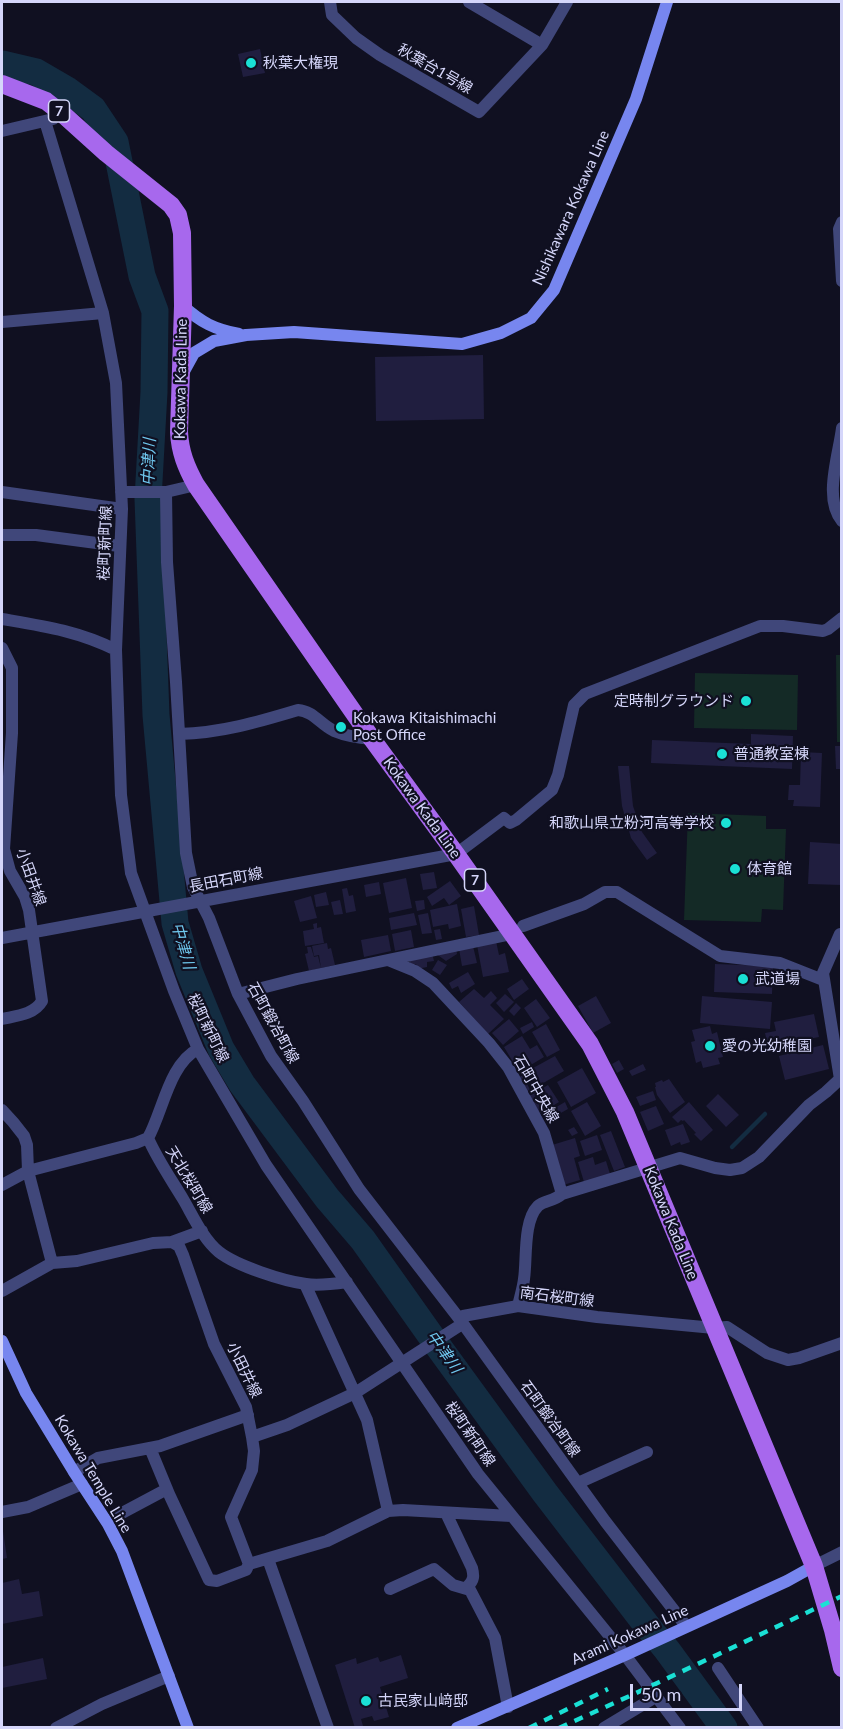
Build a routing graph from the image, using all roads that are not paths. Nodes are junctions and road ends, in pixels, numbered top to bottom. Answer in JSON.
{"nodes":[{"id":1,"x":330,"y":2,"type":"edge"},
{"id":2,"x":469,"y":2,"type":"edge"},
{"id":3,"x":567,"y":2,"type":"edge"},
{"id":4,"x":667,"y":2,"type":"edge"},
{"id":5,"x":542,"y":45,"type":"junction"},
{"id":6,"x":2,"y":84,"type":"edge"},
{"id":7,"x":65,"y":116,"type":"junction"},
{"id":8,"x":45,"y":121,"type":"junction"},
{"id":9,"x":2,"y":131,"type":"edge"},
{"id":10,"x":842,"y":222,"type":"edge"},
{"id":11,"x":842,"y":281,"type":"edge"},
{"id":12,"x":183,"y":306,"type":"junction"},
{"id":13,"x":103,"y":313,"type":"junction"},
{"id":14,"x":2,"y":322,"type":"edge"},
{"id":15,"x":246,"y":335,"type":"junction"},
{"id":16,"x":181,"y":377,"type":"junction"},
{"id":17,"x":842,"y":428,"type":"edge"},
{"id":18,"x":196,"y":485,"type":"junction"},
{"id":19,"x":2,"y":492,"type":"edge"},
{"id":20,"x":126,"y":492,"type":"junction"},
{"id":21,"x":166,"y":492,"type":"junction"},
{"id":22,"x":122,"y":508,"type":"junction"},
{"id":23,"x":842,"y":521,"type":"edge"},
{"id":24,"x":2,"y":535,"type":"edge"},
{"id":25,"x":119,"y":546,"type":"junction"},
{"id":26,"x":842,"y":618,"type":"edge"},
{"id":27,"x":2,"y":619,"type":"edge"},
{"id":28,"x":2,"y":648,"type":"edge"},
{"id":29,"x":116,"y":650,"type":"junction"},
{"id":30,"x":179,"y":734,"type":"junction"},
{"id":31,"x":372,"y":739,"type":"junction"},
{"id":32,"x":456,"y":854,"type":"junction"},
{"id":33,"x":16,"y":883,"type":"junction"},
{"id":34,"x":2,"y":885,"type":"edge"},
{"id":35,"x":195,"y":902,"type":"junction"},
{"id":36,"x":151,"y":911,"type":"junction"},
{"id":37,"x":517,"y":930,"type":"junction"},
{"id":38,"x":33,"y":933,"type":"junction"},
{"id":39,"x":840,"y":934,"type":"edge"},
{"id":40,"x":2,"y":938,"type":"edge"},
{"id":41,"x":388,"y":960,"type":"junction"},
{"id":42,"x":824,"y":980,"type":"junction"},
{"id":43,"x":238,"y":994,"type":"junction"},
{"id":44,"x":2,"y":1019,"type":"edge"},
{"id":45,"x":198,"y":1049,"type":"junction"},
{"id":46,"x":2,"y":1110,"type":"edge"},
{"id":47,"x":148,"y":1138,"type":"junction"},
{"id":48,"x":648,"y":1168,"type":"junction"},
{"id":49,"x":28,"y":1171,"type":"junction"},
{"id":50,"x":2,"y":1185,"type":"edge"},
{"id":51,"x":562,"y":1194,"type":"junction"},
{"id":52,"x":202,"y":1231,"type":"junction"},
{"id":53,"x":172,"y":1242,"type":"junction"},
{"id":54,"x":52,"y":1263,"type":"junction"},
{"id":55,"x":347,"y":1282,"type":"junction"},
{"id":56,"x":305,"y":1284,"type":"junction"},
{"id":57,"x":2,"y":1291,"type":"edge"},
{"id":58,"x":518,"y":1306,"type":"junction"},
{"id":59,"x":460,"y":1324,"type":"junction"},
{"id":60,"x":714,"y":1328,"type":"junction"},
{"id":61,"x":2,"y":1341,"type":"edge"},
{"id":62,"x":842,"y":1343,"type":"edge"},
{"id":63,"x":405,"y":1360,"type":"junction"},
{"id":64,"x":355,"y":1393,"type":"junction"},
{"id":65,"x":248,"y":1415,"type":"junction"},
{"id":66,"x":252,"y":1437,"type":"junction"},
{"id":67,"x":150,"y":1448,"type":"junction"},
{"id":68,"x":647,"y":1452,"type":"dead end"},
{"id":69,"x":74,"y":1472,"type":"junction"},
{"id":70,"x":578,"y":1483,"type":"junction"},
{"id":71,"x":82,"y":1484,"type":"junction"},
{"id":72,"x":167,"y":1488,"type":"junction"},
{"id":73,"x":388,"y":1511,"type":"junction"},
{"id":74,"x":2,"y":1512,"type":"edge"},
{"id":75,"x":446,"y":1513,"type":"junction"},
{"id":76,"x":511,"y":1516,"type":"junction"},
{"id":77,"x":107,"y":1521,"type":"junction"},
{"id":78,"x":842,"y":1552,"type":"edge"},
{"id":79,"x":268,"y":1559,"type":"junction"},
{"id":80,"x":249,"y":1564,"type":"junction"},
{"id":81,"x":814,"y":1566,"type":"junction"},
{"id":82,"x":390,"y":1589,"type":"dead end"},
{"id":83,"x":470,"y":1590,"type":"junction"},
{"id":84,"x":684,"y":1628,"type":"junction"},
{"id":85,"x":837,"y":1628,"type":"edge"},
{"id":86,"x":629,"y":1653,"type":"junction"},
{"id":87,"x":718,"y":1668,"type":"dead end"},
{"id":88,"x":842,"y":1668,"type":"edge"},
{"id":89,"x":169,"y":1676,"type":"junction"},
{"id":90,"x":657,"y":1696,"type":"junction"},
{"id":91,"x":508,"y":1707,"type":"junction"},
{"id":92,"x":56,"y":1728,"type":"edge"},
{"id":93,"x":188,"y":1728,"type":"edge"},
{"id":94,"x":328,"y":1728,"type":"edge"},
{"id":95,"x":457,"y":1728,"type":"edge"},
{"id":96,"x":604,"y":1728,"type":"edge"},
{"id":97,"x":680,"y":1728,"type":"edge"},
{"id":98,"x":758,"y":1728,"type":"edge"}],
"edges":[{"from":1,"to":5,"type":"street","name":"秋葉台1号線"},
{"from":2,"to":5,"type":"street"},
{"from":3,"to":5,"type":"street","name":"秋葉台1号線"},
{"from":4,"to":15,"type":"main road","name":"Nishikawara Kokawa Line"},
{"from":6,"to":7,"type":"main road","name":"Kokawa Kada Line","number":"7"},
{"from":7,"to":8,"type":"street"},
{"from":7,"to":12,"type":"main road","name":"Kokawa Kada Line","number":"7"},
{"from":8,"to":9,"type":"street"},
{"from":8,"to":13,"type":"street","name":"桜町新町線"},
{"from":10,"to":11,"type":"street"},
{"from":12,"to":15,"type":"main road","name":"Nishikawara Kokawa Line"},
{"from":12,"to":16,"type":"main road","name":"Kokawa Kada Line","number":"7"},
{"from":13,"to":14,"type":"street"},
{"from":13,"to":20,"type":"street","name":"桜町新町線"},
{"from":15,"to":16,"type":"main road","name":"Nishikawara Kokawa Line"},
{"from":16,"to":18,"type":"main road","name":"Kokawa Kada Line","number":"7"},
{"from":17,"to":23,"type":"street"},
{"from":18,"to":21,"type":"street"},
{"from":18,"to":31,"type":"main road","name":"Kokawa Kada Line","number":"7"},
{"from":19,"to":22,"type":"street"},
{"from":20,"to":21,"type":"street"},
{"from":20,"to":22,"type":"street","name":"桜町新町線"},
{"from":21,"to":30,"type":"street","name":"石町鍛冶町線"},
{"from":22,"to":25,"type":"street","name":"桜町新町線"},
{"from":24,"to":25,"type":"street"},
{"from":25,"to":29,"type":"street","name":"桜町新町線"},
{"from":26,"to":32,"type":"street"},
{"from":27,"to":29,"type":"street"},
{"from":28,"to":33,"type":"street","name":"小田井線"},
{"from":29,"to":36,"type":"street","name":"桜町新町線"},
{"from":30,"to":31,"type":"street"},
{"from":30,"to":35,"type":"street","name":"石町鍛冶町線"},
{"from":31,"to":32,"type":"main road","name":"Kokawa Kada Line","number":"7"},
{"from":32,"to":35,"type":"street","name":"長田石町線"},
{"from":32,"to":37,"type":"main road","name":"Kokawa Kada Line","number":"7"},
{"from":33,"to":34,"type":"street"},
{"from":33,"to":38,"type":"street","name":"小田井線"},
{"from":35,"to":36,"type":"street","name":"長田石町線"},
{"from":35,"to":43,"type":"street","name":"石町鍛冶町線"},
{"from":36,"to":38,"type":"street","name":"長田石町線"},
{"from":36,"to":45,"type":"street","name":"桜町新町線"},
{"from":37,"to":41,"type":"street"},
{"from":37,"to":42,"type":"street"},
{"from":37,"to":48,"type":"main road","name":"Kokawa Kada Line","number":"7"},
{"from":38,"to":40,"type":"street","name":"長田石町線"},
{"from":38,"to":44,"type":"street","name":"小田井線"},
{"from":39,"to":42,"type":"street"},
{"from":41,"to":43,"type":"street"},
{"from":41,"to":51,"type":"street","name":"石町中央線"},
{"from":42,"to":48,"type":"street"},
{"from":43,"to":59,"type":"street","name":"石町鍛冶町線"},
{"from":45,"to":47,"type":"street"},
{"from":45,"to":55,"type":"street","name":"桜町新町線"},
{"from":46,"to":49,"type":"street"},
{"from":47,"to":49,"type":"street","name":"天北桜町線"},
{"from":47,"to":52,"type":"street","name":"天北桜町線"},
{"from":48,"to":51,"type":"street"},
{"from":48,"to":60,"type":"main road","name":"Kokawa Kada Line","number":"7"},
{"from":49,"to":50,"type":"street","name":"天北桜町線"},
{"from":49,"to":54,"type":"street"},
{"from":51,"to":58,"type":"street"},
{"from":52,"to":53,"type":"street"},
{"from":52,"to":56,"type":"street","name":"天北桜町線"},
{"from":53,"to":54,"type":"street"},
{"from":53,"to":65,"type":"street","name":"小田井線"},
{"from":54,"to":57,"type":"street"},
{"from":55,"to":56,"type":"street","name":"天北桜町線"},
{"from":55,"to":63,"type":"street","name":"桜町新町線"},
{"from":56,"to":64,"type":"street"},
{"from":58,"to":59,"type":"street","name":"南石桜町線"},
{"from":58,"to":60,"type":"street","name":"南石桜町線"},
{"from":59,"to":63,"type":"street","name":"南石桜町線"},
{"from":59,"to":70,"type":"street","name":"石町鍛冶町線"},
{"from":60,"to":62,"type":"street","name":"南石桜町線"},
{"from":60,"to":81,"type":"main road","name":"Kokawa Kada Line","number":"7"},
{"from":61,"to":69,"type":"main road","name":"Kokawa Temple Line"},
{"from":63,"to":64,"type":"street","name":"南石桜町線"},
{"from":63,"to":76,"type":"street","name":"桜町新町線"},
{"from":64,"to":66,"type":"street","name":"南石桜町線"},
{"from":64,"to":73,"type":"street"},
{"from":65,"to":66,"type":"street","name":"小田井線"},
{"from":65,"to":67,"type":"street"},
{"from":66,"to":80,"type":"street","name":"小田井線"},
{"from":67,"to":69,"type":"street"},
{"from":67,"to":72,"type":"street"},
{"from":68,"to":70,"type":"street"},
{"from":69,"to":71,"type":"main road","name":"Kokawa Temple Line"},
{"from":70,"to":84,"type":"street","name":"石町鍛冶町線"},
{"from":71,"to":74,"type":"street"},
{"from":71,"to":77,"type":"main road","name":"Kokawa Temple Line"},
{"from":72,"to":77,"type":"street"},
{"from":72,"to":80,"type":"street"},
{"from":73,"to":75,"type":"street"},
{"from":73,"to":79,"type":"street"},
{"from":75,"to":76,"type":"street"},
{"from":75,"to":83,"type":"street"},
{"from":76,"to":86,"type":"street","name":"桜町新町線"},
{"from":77,"to":89,"type":"main road","name":"Kokawa Temple Line"},
{"from":78,"to":81,"type":"street"},
{"from":79,"to":80,"type":"street"},
{"from":79,"to":94,"type":"street"},
{"from":81,"to":84,"type":"main road","name":"Arami Kokawa Line"},
{"from":81,"to":85,"type":"main road","name":"Kokawa Kada Line","number":"7"},
{"from":82,"to":83,"type":"street"},
{"from":83,"to":91,"type":"street"},
{"from":84,"to":86,"type":"main road","name":"Arami Kokawa Line"},
{"from":85,"to":88,"type":"main road","name":"Kokawa Kada Line","number":"7"},
{"from":86,"to":90,"type":"street","name":"桜町新町線"},
{"from":86,"to":91,"type":"main road","name":"Arami Kokawa Line"},
{"from":87,"to":98,"type":"street"},
{"from":89,"to":92,"type":"street"},
{"from":89,"to":93,"type":"main road","name":"Kokawa Temple Line"},
{"from":90,"to":96,"type":"street"},
{"from":90,"to":97,"type":"street","name":"桜町新町線"},
{"from":91,"to":95,"type":"main road","name":"Arami Kokawa Line"}]}
